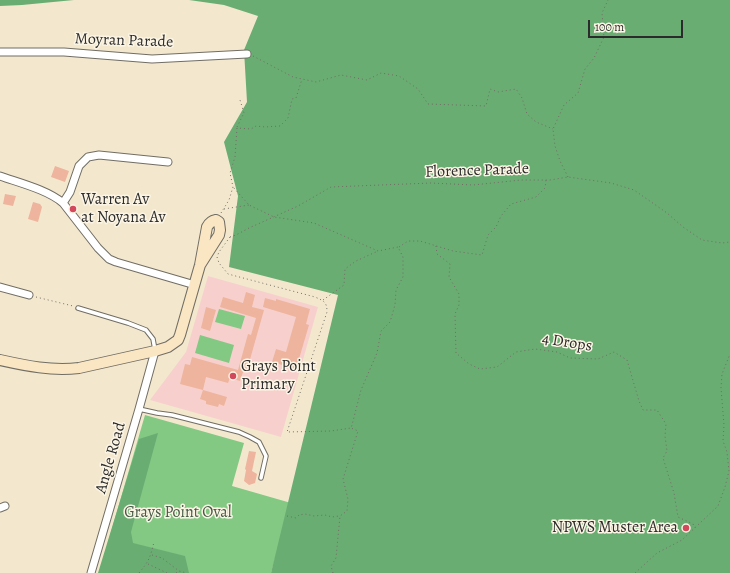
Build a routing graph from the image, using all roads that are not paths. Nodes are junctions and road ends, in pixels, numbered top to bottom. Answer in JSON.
{"nodes":[{"id":1,"x":0,"y":52,"type":"edge"},
{"id":2,"x":247,"y":54,"type":"road end"},
{"id":3,"x":168,"y":162,"type":"dead end"},
{"id":4,"x":0,"y":176,"type":"edge"},
{"id":5,"x":63,"y":203,"type":"junction"},
{"id":6,"x":200,"y":265,"type":"junction"},
{"id":7,"x":195,"y":285,"type":"junction"},
{"id":8,"x":0,"y":287,"type":"edge"},
{"id":9,"x":29,"y":295,"type":"road end"},
{"id":10,"x":78,"y":308,"type":"road end"},
{"id":11,"x":156,"y":351,"type":"junction"},
{"id":12,"x":0,"y":360,"type":"edge"},
{"id":13,"x":139,"y":409,"type":"junction"},
{"id":14,"x":262,"y":478,"type":"dead end"},
{"id":15,"x":91,"y":573,"type":"edge"}],
"edges":[{"from":1,"to":2,"type":"street","name":"Moyran Parade"},
{"from":3,"to":5,"type":"street"},
{"from":4,"to":5,"type":"street"},
{"from":5,"to":7,"type":"street"},
{"from":6,"to":6,"type":"street"},
{"from":6,"to":7,"type":"street"},
{"from":7,"to":11,"type":"street"},
{"from":8,"to":9,"type":"street"},
{"from":10,"to":11,"type":"lane"},
{"from":11,"to":12,"type":"street"},
{"from":11,"to":13,"type":"street","name":"Angle Road"},
{"from":13,"to":14,"type":"lane"},
{"from":13,"to":15,"type":"street","name":"Angle Road"}]}
